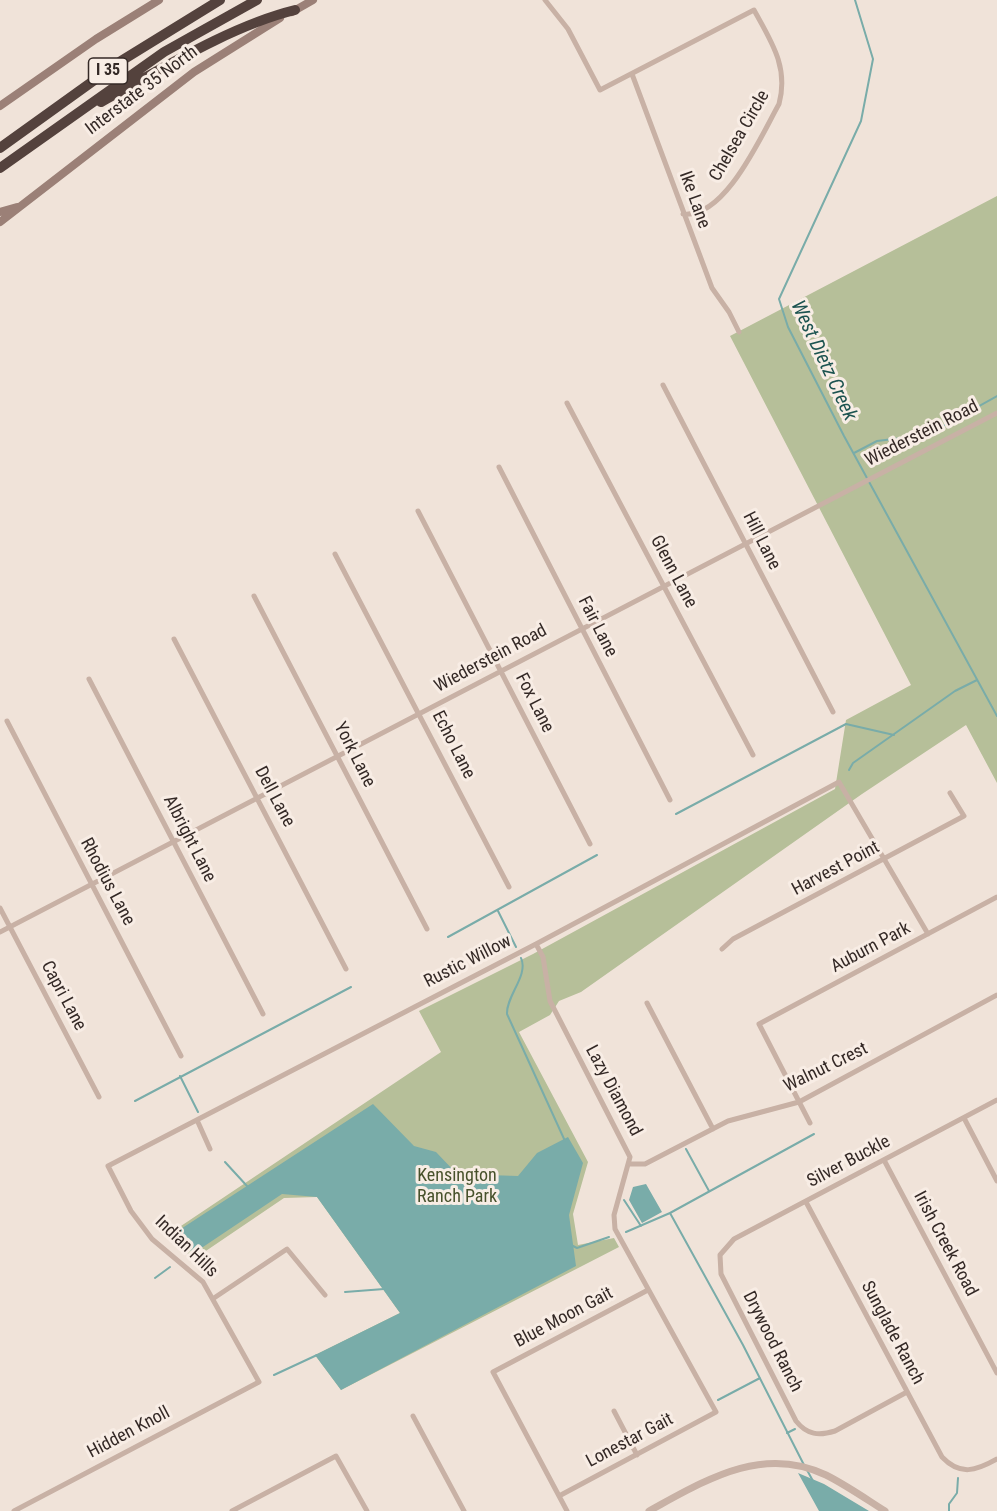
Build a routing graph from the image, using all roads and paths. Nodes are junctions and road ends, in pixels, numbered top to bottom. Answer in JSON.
{"nodes":[{"id":1,"x":159,"y":0,"type":"edge"},
{"id":2,"x":220,"y":0,"type":"edge"},
{"id":3,"x":257,"y":0,"type":"edge"},
{"id":4,"x":313,"y":0,"type":"edge"},
{"id":5,"x":545,"y":0,"type":"edge"},
{"id":6,"x":295,"y":10,"type":"junction"},
{"id":7,"x":632,"y":74,"type":"junction"},
{"id":8,"x":0,"y":106,"type":"edge"},
{"id":9,"x":72,"y":119,"type":"junction"},
{"id":10,"x":0,"y":148,"type":"edge"},
{"id":11,"x":0,"y":168,"type":"edge"},
{"id":12,"x":22,"y":205,"type":"junction"},
{"id":13,"x":0,"y":212,"type":"edge"},
{"id":14,"x":683,"y":214,"type":"junction"},
{"id":15,"x":0,"y":222,"type":"edge"},
{"id":16,"x":739,"y":332,"type":"dead end"},
{"id":17,"x":663,"y":385,"type":"dead end"},
{"id":18,"x":567,"y":403,"type":"dead end"},
{"id":19,"x":997,"y":412,"type":"edge"},
{"id":20,"x":499,"y":467,"type":"dead end"},
{"id":21,"x":418,"y":511,"type":"dead end"},
{"id":22,"x":746,"y":543,"type":"junction"},
{"id":23,"x":335,"y":554,"type":"dead end"},
{"id":24,"x":664,"y":586,"type":"junction"},
{"id":25,"x":254,"y":596,"type":"dead end"},
{"id":26,"x":582,"y":629,"type":"junction"},
{"id":27,"x":174,"y":639,"type":"dead end"},
{"id":28,"x":501,"y":671,"type":"junction"},
{"id":29,"x":88,"y":679,"type":"dead end"},
{"id":30,"x":833,"y":712,"type":"dead end"},
{"id":31,"x":420,"y":713,"type":"junction"},
{"id":32,"x":7,"y":721,"type":"dead end"},
{"id":33,"x":753,"y":755,"type":"dead end"},
{"id":34,"x":338,"y":756,"type":"junction"},
{"id":35,"x":950,"y":793,"type":"dead end"},
{"id":36,"x":257,"y":798,"type":"junction"},
{"id":37,"x":670,"y":800,"type":"dead end"},
{"id":38,"x":173,"y":842,"type":"junction"},
{"id":39,"x":590,"y":844,"type":"dead end"},
{"id":40,"x":886,"y":859,"type":"junction"},
{"id":41,"x":92,"y":884,"type":"junction"},
{"id":42,"x":509,"y":887,"type":"dead end"},
{"id":43,"x":997,"y":897,"type":"edge"},
{"id":44,"x":0,"y":908,"type":"edge"},
{"id":45,"x":10,"y":927,"type":"junction"},
{"id":46,"x":427,"y":929,"type":"dead end"},
{"id":47,"x":0,"y":932,"type":"edge"},
{"id":48,"x":928,"y":934,"type":"junction"},
{"id":49,"x":536,"y":944,"type":"junction"},
{"id":50,"x":722,"y":949,"type":"dead end"},
{"id":51,"x":346,"y":969,"type":"dead end"},
{"id":52,"x":997,"y":995,"type":"edge"},
{"id":53,"x":647,"y":1003,"type":"dead end"},
{"id":54,"x":263,"y":1014,"type":"dead end"},
{"id":55,"x":181,"y":1056,"type":"dead end"},
{"id":56,"x":99,"y":1097,"type":"dead end"},
{"id":57,"x":997,"y":1100,"type":"edge"},
{"id":58,"x":799,"y":1102,"type":"junction"},
{"id":59,"x":964,"y":1118,"type":"junction"},
{"id":60,"x":197,"y":1120,"type":"junction"},
{"id":61,"x":810,"y":1123,"type":"dead end"},
{"id":62,"x":713,"y":1129,"type":"junction"},
{"id":63,"x":210,"y":1149,"type":"dead end"},
{"id":64,"x":884,"y":1160,"type":"junction"},
{"id":65,"x":629,"y":1164,"type":"junction"},
{"id":66,"x":108,"y":1166,"type":"joint"},
{"id":67,"x":997,"y":1181,"type":"edge"},
{"id":68,"x":806,"y":1202,"type":"junction"},
{"id":69,"x":720,"y":1255,"type":"joint"},
{"id":70,"x":648,"y":1290,"type":"junction"},
{"id":71,"x":325,"y":1295,"type":"dead end"},
{"id":72,"x":214,"y":1298,"type":"junction"},
{"id":73,"x":997,"y":1373,"type":"edge"},
{"id":74,"x":258,"y":1382,"type":"joint"},
{"id":75,"x":907,"y":1392,"type":"junction"},
{"id":76,"x":614,"y":1411,"type":"dead end"},
{"id":77,"x":716,"y":1412,"type":"joint"},
{"id":78,"x":414,"y":1416,"type":"dead end"},
{"id":79,"x":637,"y":1455,"type":"junction"},
{"id":80,"x":997,"y":1459,"type":"edge"},
{"id":81,"x":559,"y":1496,"type":"junction"},
{"id":82,"x":14,"y":1511,"type":"edge"},
{"id":83,"x":232,"y":1511,"type":"edge"},
{"id":84,"x":367,"y":1511,"type":"edge"},
{"id":85,"x":464,"y":1511,"type":"edge"},
{"id":86,"x":567,"y":1511,"type":"edge"},
{"id":87,"x":649,"y":1511,"type":"edge"},
{"id":88,"x":885,"y":1511,"type":"edge"}],
"edges":[{"from":1,"to":8,"type":"main road"},
{"from":2,"to":10,"type":"highway","number":"I 35"},
{"from":3,"to":9,"type":"highway","number":"I 35"},
{"from":4,"to":6,"type":"main road","name":"Interstate 35 North"},
{"from":5,"to":7,"type":"street"},
{"from":6,"to":9,"type":"highway"},
{"from":6,"to":12,"type":"main road","name":"Interstate 35 North"},
{"from":7,"to":14,"type":"street","name":"Ike Lane"},
{"from":7,"to":14,"type":"street","name":"Chelsea Circle"},
{"from":9,"to":11,"type":"highway","number":"I 35"},
{"from":12,"to":13,"type":"main road"},
{"from":12,"to":15,"type":"main road","name":"Interstate 35 North"},
{"from":14,"to":16,"type":"street","name":"Ike Lane"},
{"from":17,"to":22,"type":"street","name":"Hill Lane"},
{"from":18,"to":24,"type":"street","name":"Glenn Lane"},
{"from":19,"to":22,"type":"street","name":"Wiederstein Road"},
{"from":20,"to":26,"type":"street","name":"Fair Lane"},
{"from":21,"to":28,"type":"street","name":"Fox Lane"},
{"from":22,"to":24,"type":"street","name":"Wiederstein Road"},
{"from":22,"to":30,"type":"street","name":"Hill Lane"},
{"from":23,"to":31,"type":"street","name":"Echo Lane"},
{"from":24,"to":26,"type":"street","name":"Wiederstein Road"},
{"from":24,"to":33,"type":"street","name":"Glenn Lane"},
{"from":25,"to":34,"type":"street","name":"York Lane"},
{"from":26,"to":28,"type":"street","name":"Wiederstein Road"},
{"from":26,"to":37,"type":"street","name":"Fair Lane"},
{"from":27,"to":36,"type":"street","name":"Dell Lane"},
{"from":28,"to":31,"type":"street","name":"Wiederstein Road"},
{"from":28,"to":39,"type":"street","name":"Fox Lane"},
{"from":29,"to":38,"type":"street","name":"Albright Lane"},
{"from":31,"to":34,"type":"street","name":"Wiederstein Road"},
{"from":31,"to":42,"type":"street","name":"Echo Lane"},
{"from":32,"to":41,"type":"street","name":"Rhodius Lane"},
{"from":34,"to":36,"type":"street","name":"Wiederstein Road"},
{"from":34,"to":46,"type":"street","name":"York Lane"},
{"from":35,"to":40,"type":"street","name":"Harvest Point"},
{"from":36,"to":38,"type":"street","name":"Wiederstein Road"},
{"from":36,"to":51,"type":"street","name":"Dell Lane"},
{"from":38,"to":41,"type":"street","name":"Wiederstein Road"},
{"from":38,"to":54,"type":"street","name":"Albright Lane"},
{"from":40,"to":48,"type":"street"},
{"from":40,"to":49,"type":"street","name":"Rustic Willow"},
{"from":40,"to":50,"type":"street","name":"Harvest Point"},
{"from":41,"to":45,"type":"street","name":"Wiederstein Road"},
{"from":41,"to":55,"type":"street","name":"Rhodius Lane"},
{"from":43,"to":48,"type":"street","name":"Auburn Park"},
{"from":44,"to":45,"type":"street","name":"Capri Lane"},
{"from":45,"to":47,"type":"street","name":"Wiederstein Road"},
{"from":45,"to":56,"type":"street","name":"Capri Lane"},
{"from":48,"to":58,"type":"street","name":"Auburn Park"},
{"from":49,"to":60,"type":"street","name":"Rustic Willow"},
{"from":49,"to":65,"type":"street","name":"Lazy Diamond"},
{"from":52,"to":58,"type":"street","name":"Walnut Crest"},
{"from":53,"to":62,"type":"street"},
{"from":57,"to":59,"type":"street","name":"Silver Buckle"},
{"from":58,"to":61,"type":"street"},
{"from":58,"to":62,"type":"street","name":"Walnut Crest"},
{"from":59,"to":64,"type":"street","name":"Silver Buckle"},
{"from":59,"to":67,"type":"street"},
{"from":60,"to":63,"type":"street"},
{"from":60,"to":66,"type":"street","name":"Rustic Willow"},
{"from":62,"to":65,"type":"street","name":"Walnut Crest"},
{"from":64,"to":68,"type":"street","name":"Silver Buckle"},
{"from":64,"to":73,"type":"street","name":"Irish Creek Road"},
{"from":65,"to":70,"type":"street","name":"Lazy Diamond"},
{"from":66,"to":72,"type":"street","name":"Indian Hills"},
{"from":68,"to":69,"type":"street","name":"Silver Buckle"},
{"from":68,"to":75,"type":"street","name":"Sunglade Ranch"},
{"from":69,"to":75,"type":"street","name":"Drywood Ranch"},
{"from":70,"to":77,"type":"street","name":"Lazy Diamond"},
{"from":70,"to":81,"type":"street","name":"Blue Moon Gait"},
{"from":71,"to":72,"type":"street"},
{"from":72,"to":74,"type":"street","name":"Indian Hills"},
{"from":74,"to":82,"type":"street","name":"Hidden Knoll"},
{"from":75,"to":80,"type":"street","name":"Sunglade Ranch"},
{"from":76,"to":79,"type":"street"},
{"from":77,"to":79,"type":"street","name":"Lonestar Gait"},
{"from":78,"to":85,"type":"street"},
{"from":79,"to":81,"type":"street","name":"Lonestar Gait"},
{"from":81,"to":86,"type":"street"},
{"from":83,"to":84,"type":"street"},
{"from":87,"to":88,"type":"street"}]}
